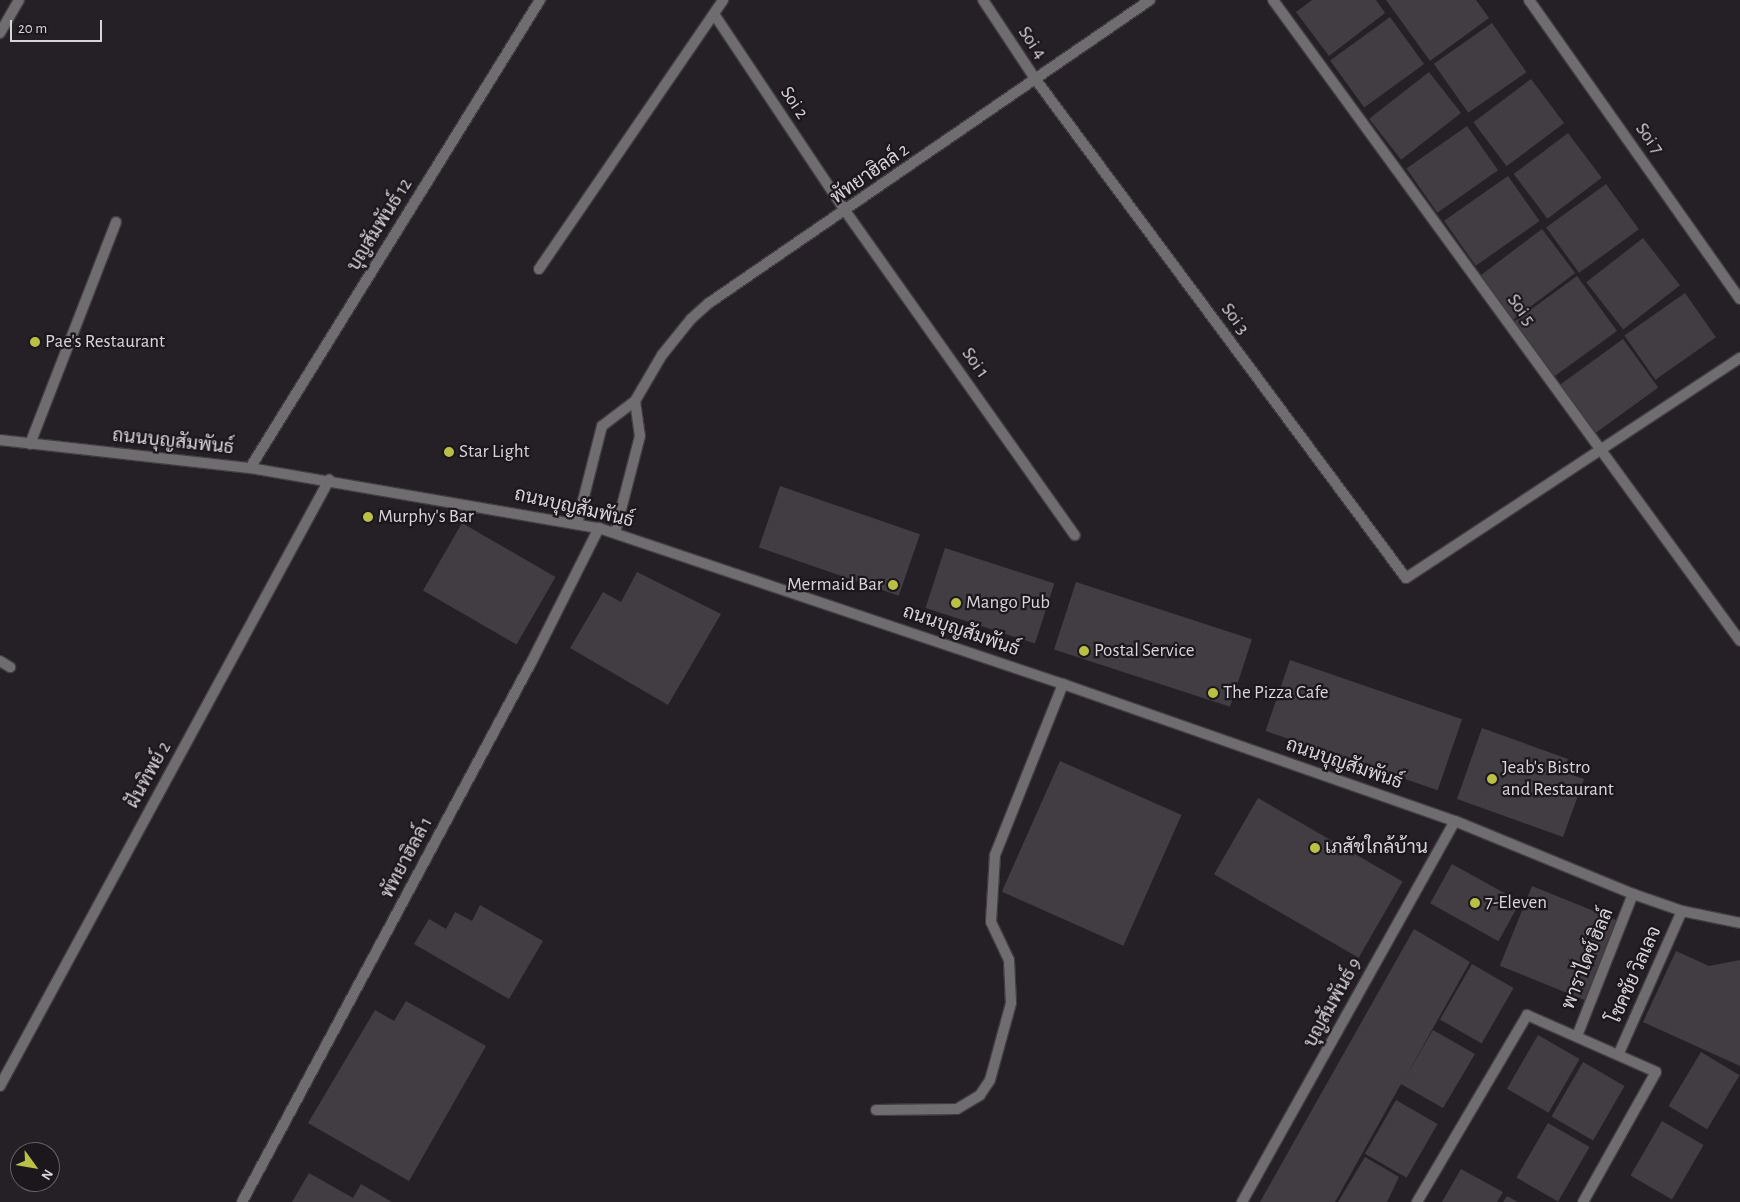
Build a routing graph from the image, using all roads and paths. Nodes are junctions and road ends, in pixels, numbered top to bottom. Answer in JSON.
{"nodes":[{"id":1,"x":19,"y":0,"type":"edge"},
{"id":2,"x":540,"y":0,"type":"edge"},
{"id":3,"x":723,"y":0,"type":"edge"},
{"id":4,"x":983,"y":0,"type":"edge"},
{"id":5,"x":1150,"y":0,"type":"edge"},
{"id":6,"x":1273,"y":0,"type":"edge"},
{"id":7,"x":1530,"y":0,"type":"edge"},
{"id":8,"x":714,"y":14,"type":"junction"},
{"id":9,"x":0,"y":34,"type":"edge"},
{"id":10,"x":1036,"y":80,"type":"junction"},
{"id":11,"x":846,"y":212,"type":"junction"},
{"id":12,"x":116,"y":222,"type":"dead end"},
{"id":13,"x":539,"y":269,"type":"dead end"},
{"id":14,"x":1740,"y":299,"type":"edge"},
{"id":15,"x":1740,"y":358,"type":"edge"},
{"id":16,"x":635,"y":401,"type":"junction"},
{"id":17,"x":0,"y":440,"type":"edge"},
{"id":18,"x":30,"y":444,"type":"junction"},
{"id":19,"x":1602,"y":451,"type":"junction"},
{"id":20,"x":250,"y":468,"type":"junction"},
{"id":21,"x":329,"y":480,"type":"junction"},
{"id":22,"x":577,"y":524,"type":"junction"},
{"id":23,"x":599,"y":528,"type":"junction"},
{"id":24,"x":615,"y":533,"type":"junction"},
{"id":25,"x":1075,"y":535,"type":"dead end"},
{"id":26,"x":1740,"y":642,"type":"edge"},
{"id":27,"x":0,"y":662,"type":"edge"},
{"id":28,"x":10,"y":667,"type":"dead end"},
{"id":29,"x":1062,"y":684,"type":"junction"},
{"id":30,"x":1455,"y":822,"type":"junction"},
{"id":31,"x":1633,"y":894,"type":"junction"},
{"id":32,"x":1682,"y":911,"type":"junction"},
{"id":33,"x":1740,"y":923,"type":"edge"},
{"id":34,"x":1576,"y":1036,"type":"junction"},
{"id":35,"x":1619,"y":1054,"type":"junction"},
{"id":36,"x":0,"y":1086,"type":"edge"},
{"id":37,"x":876,"y":1110,"type":"dead end"},
{"id":38,"x":242,"y":1202,"type":"edge"},
{"id":39,"x":1242,"y":1202,"type":"edge"},
{"id":40,"x":1417,"y":1202,"type":"edge"},
{"id":41,"x":1583,"y":1202,"type":"edge"}],
"edges":[{"from":1,"to":9,"type":"street"},
{"from":2,"to":20,"type":"street","name":"บุญสัมพันธ์ 12"},
{"from":3,"to":8,"type":"street"},
{"from":4,"to":10,"type":"street","name":"Soi 4"},
{"from":5,"to":10,"type":"street","name":"พัทยาฮิลล์ 2"},
{"from":6,"to":19,"type":"street","name":"Soi 5"},
{"from":7,"to":14,"type":"street","name":"Soi 7"},
{"from":8,"to":11,"type":"street","name":"Soi 2"},
{"from":8,"to":13,"type":"street"},
{"from":10,"to":11,"type":"street","name":"พัทยาฮิลล์ 2"},
{"from":10,"to":19,"type":"street","name":"Soi 3"},
{"from":11,"to":16,"type":"street","name":"พัทยาฮิลล์ 2"},
{"from":11,"to":25,"type":"street","name":"Soi 1"},
{"from":12,"to":18,"type":"street"},
{"from":15,"to":19,"type":"street"},
{"from":16,"to":22,"type":"street","name":"พัทยาฮิลล์ 2"},
{"from":16,"to":24,"type":"street"},
{"from":17,"to":18,"type":"street","name":"ถนนบุญสัมพันธ์"},
{"from":18,"to":20,"type":"street","name":"ถนนบุญสัมพันธ์"},
{"from":19,"to":26,"type":"street","name":"Soi 5"},
{"from":20,"to":21,"type":"street","name":"ถนนบุญสัมพันธ์"},
{"from":21,"to":22,"type":"street","name":"ถนนบุญสัมพันธ์"},
{"from":21,"to":36,"type":"street","name":"ฝันทิพย์ 2"},
{"from":22,"to":23,"type":"street","name":"ถนนบุญสัมพันธ์"},
{"from":23,"to":24,"type":"street","name":"ถนนบุญสัมพันธ์"},
{"from":23,"to":38,"type":"street","name":"พัทยาฮิลล์ 1"},
{"from":24,"to":29,"type":"street","name":"ถนนบุญสัมพันธ์"},
{"from":27,"to":28,"type":"street"},
{"from":29,"to":30,"type":"street","name":"ถนนบุญสัมพันธ์"},
{"from":29,"to":37,"type":"street"},
{"from":30,"to":31,"type":"street","name":"ถนนบุญสัมพันธ์"},
{"from":30,"to":39,"type":"street","name":"บุญสัมพันธ์ 9"},
{"from":31,"to":32,"type":"street","name":"ถนนบุญสัมพันธ์"},
{"from":31,"to":34,"type":"street","name":"พาราไดซ์ ฮิลล์"},
{"from":32,"to":33,"type":"street","name":"ถนนบุญสัมพันธ์"},
{"from":32,"to":35,"type":"street","name":"โชคชัย วิลเลจ"},
{"from":34,"to":35,"type":"street"},
{"from":34,"to":40,"type":"street"},
{"from":35,"to":41,"type":"street"}]}
